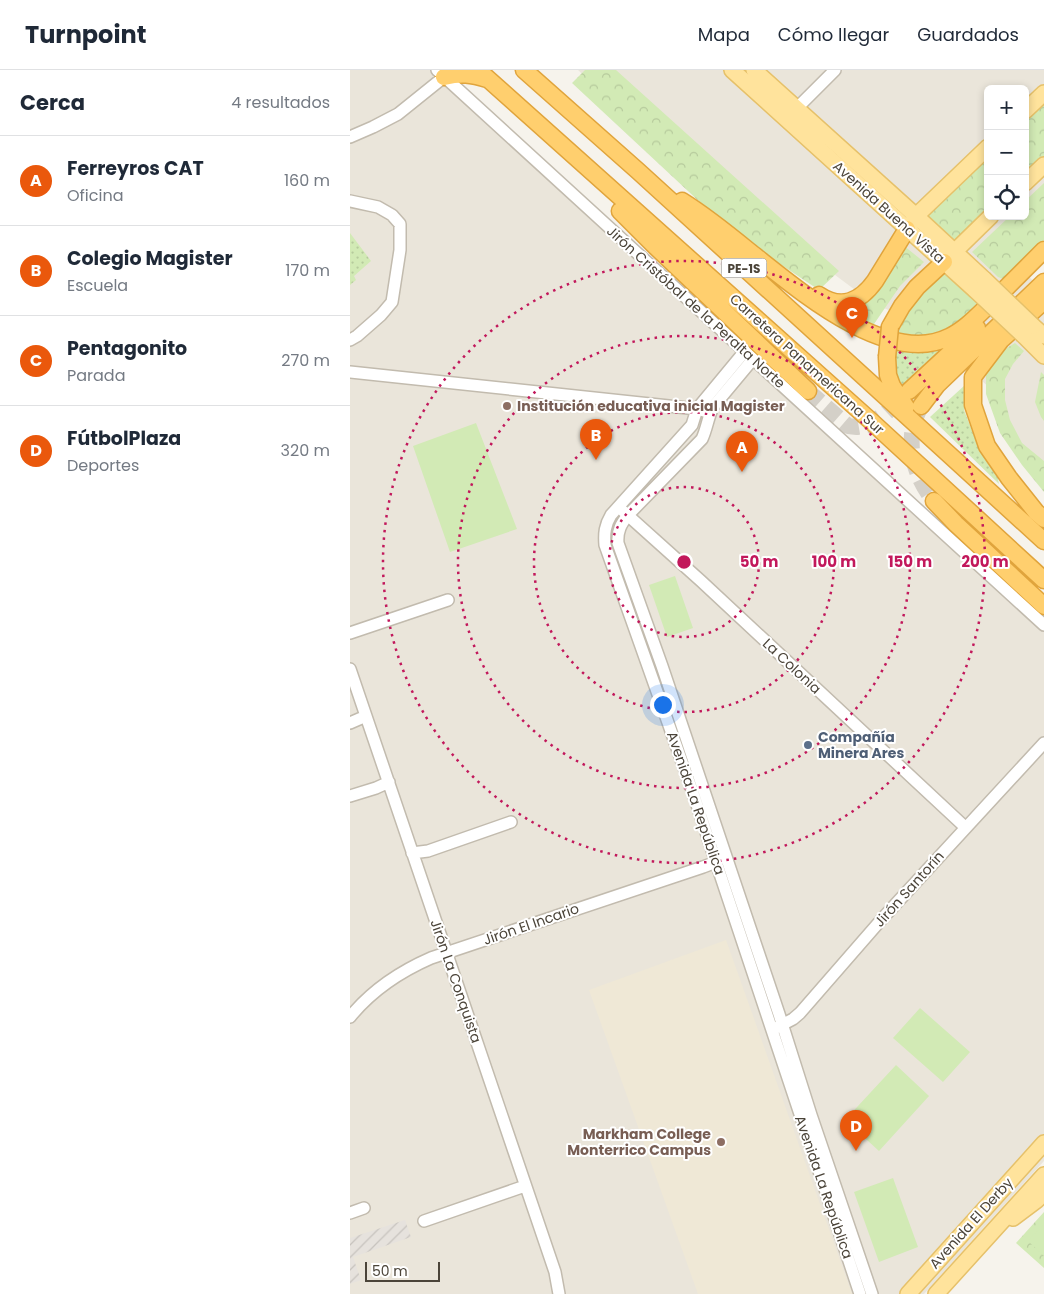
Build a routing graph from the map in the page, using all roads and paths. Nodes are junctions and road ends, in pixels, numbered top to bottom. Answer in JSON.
{"nodes":[{"id":1,"x":524,"y":70,"type":"edge"},
{"id":2,"x":537,"y":70,"type":"edge"},
{"id":3,"x":732,"y":70,"type":"edge"},
{"id":4,"x":754,"y":70,"type":"edge"},
{"id":5,"x":835,"y":70,"type":"edge"},
{"id":6,"x":440,"y":73,"type":"edge"},
{"id":7,"x":482,"y":74,"type":"edge"},
{"id":8,"x":1044,"y":93,"type":"edge"},
{"id":9,"x":1029,"y":107,"type":"edge"},
{"id":10,"x":791,"y":113,"type":"junction"},
{"id":11,"x":586,"y":124,"type":"junction"},
{"id":12,"x":350,"y":137,"type":"edge"},
{"id":13,"x":984,"y":151,"type":"edge"},
{"id":14,"x":1044,"y":165,"type":"edge"},
{"id":15,"x":638,"y":171,"type":"junction"},
{"id":16,"x":1029,"y":179,"type":"edge"},
{"id":17,"x":610,"y":188,"type":"junction"},
{"id":18,"x":350,"y":201,"type":"edge"},
{"id":19,"x":708,"y":218,"type":"junction"},
{"id":20,"x":987,"y":220,"type":"edge"},
{"id":21,"x":912,"y":223,"type":"junction"},
{"id":22,"x":1044,"y":250,"type":"edge"},
{"id":23,"x":949,"y":257,"type":"junction"},
{"id":24,"x":1044,"y":264,"type":"edge"},
{"id":25,"x":1044,"y":282,"type":"edge"},
{"id":26,"x":1044,"y":301,"type":"edge"},
{"id":27,"x":1033,"y":332,"type":"edge"},
{"id":28,"x":350,"y":340,"type":"edge"},
{"id":29,"x":749,"y":355,"type":"junction"},
{"id":30,"x":1044,"y":356,"type":"edge"},
{"id":31,"x":350,"y":372,"type":"edge"},
{"id":32,"x":808,"y":391,"type":"tunnel mouth"},
{"id":33,"x":909,"y":391,"type":"tunnel mouth"},
{"id":34,"x":921,"y":406,"type":"tunnel mouth"},
{"id":35,"x":697,"y":409,"type":"junction"},
{"id":36,"x":710,"y":413,"type":"junction"},
{"id":37,"x":962,"y":467,"type":"junction"},
{"id":38,"x":934,"y":501,"type":"tunnel mouth"},
{"id":39,"x":618,"y":506,"type":"junction"},
{"id":40,"x":628,"y":515,"type":"junction"},
{"id":41,"x":1044,"y":519,"type":"edge"},
{"id":42,"x":1044,"y":542,"type":"edge"},
{"id":43,"x":1044,"y":580,"type":"edge"},
{"id":44,"x":448,"y":600,"type":"dead end"},
{"id":45,"x":1044,"y":606,"type":"edge"},
{"id":46,"x":1044,"y":625,"type":"edge"},
{"id":47,"x":350,"y":633,"type":"edge"},
{"id":48,"x":350,"y":669,"type":"edge"},
{"id":49,"x":366,"y":716,"type":"junction"},
{"id":50,"x":350,"y":723,"type":"edge"},
{"id":51,"x":1044,"y":742,"type":"edge"},
{"id":52,"x":388,"y":782,"type":"junction"},
{"id":53,"x":350,"y":796,"type":"edge"},
{"id":54,"x":511,"y":822,"type":"dead end"},
{"id":55,"x":965,"y":827,"type":"junction"},
{"id":56,"x":412,"y":853,"type":"junction"},
{"id":57,"x":725,"y":854,"type":"junction"},
{"id":58,"x":716,"y":862,"type":"junction"},
{"id":59,"x":446,"y":953,"type":"junction"},
{"id":60,"x":350,"y":1017,"type":"edge"},
{"id":61,"x":777,"y":1027,"type":"junction"},
{"id":62,"x":1041,"y":1147,"type":"edge"},
{"id":63,"x":1044,"y":1175,"type":"edge"},
{"id":64,"x":525,"y":1186,"type":"junction"},
{"id":65,"x":1044,"y":1193,"type":"edge"},
{"id":66,"x":364,"y":1208,"type":"dead end"},
{"id":67,"x":350,"y":1213,"type":"edge"},
{"id":68,"x":424,"y":1221,"type":"dead end"},
{"id":69,"x":986,"y":1238,"type":"junction"},
{"id":70,"x":559,"y":1294,"type":"edge"},
{"id":71,"x":860,"y":1294,"type":"edge"},
{"id":72,"x":872,"y":1294,"type":"edge"},
{"id":73,"x":908,"y":1294,"type":"edge"},
{"id":74,"x":936,"y":1294,"type":"edge"}],
"edges":[{"from":1,"to":11,"type":"highway","name":"Carretera Panamericana Sur","number":"PE-1S"},
{"from":2,"to":11,"type":"highway"},
{"from":3,"to":10,"type":"main road","name":"Avenida Buena Vista"},
{"from":4,"to":10,"type":"main road","name":"Avenida Buena Vista"},
{"from":5,"to":10,"type":"street"},
{"from":6,"to":7,"type":"highway"},
{"from":6,"to":12,"type":"street"},
{"from":6,"to":29,"type":"street","name":"Jirón Cristóbal de la Peralta Norte"},
{"from":7,"to":17,"type":"highway","name":"Carretera Panamericana Sur","number":"PE-1S"},
{"from":8,"to":9,"type":"main road"},
{"from":10,"to":21,"type":"main road","name":"Avenida Buena Vista"},
{"from":11,"to":15,"type":"highway","name":"Carretera Panamericana Sur","number":"PE-1S"},
{"from":13,"to":21,"type":"main road"},
{"from":14,"to":16,"type":"main road"},
{"from":15,"to":19,"type":"highway"},
{"from":15,"to":37,"type":"highway","name":"Carretera Panamericana Sur","number":"PE-1S"},
{"from":17,"to":32,"type":"highway"},
{"from":17,"to":43,"type":"highway","name":"Carretera Panamericana Sur","number":"PE-1S"},
{"from":18,"to":28,"type":"street"},
{"from":19,"to":21,"type":"highway"},
{"from":19,"to":22,"type":"highway"},
{"from":20,"to":23,"type":"main road"},
{"from":21,"to":23,"type":"main road","name":"Avenida Buena Vista"},
{"from":23,"to":27,"type":"main road","name":"Avenida Buena Vista","bridge":true},
{"from":23,"to":37,"type":"highway","bridge":true},
{"from":24,"to":33,"type":"highway"},
{"from":25,"to":34,"type":"highway"},
{"from":26,"to":41,"type":"highway"},
{"from":27,"to":30,"type":"main road","name":"Avenida Buena Vista"},
{"from":29,"to":35,"type":"street","name":"Avenida La República"},
{"from":29,"to":36,"type":"street","name":"Avenida La República"},
{"from":29,"to":46,"type":"street","name":"Jirón Cristóbal de la Peralta Norte"},
{"from":31,"to":35,"type":"street"},
{"from":35,"to":36,"type":"street"},
{"from":35,"to":39,"type":"street","name":"Avenida La República"},
{"from":36,"to":40,"type":"street","name":"Avenida La República"},
{"from":37,"to":42,"type":"highway","name":"Carretera Panamericana Sur","number":"PE-1S"},
{"from":38,"to":45,"type":"highway"},
{"from":39,"to":40,"type":"street","name":"La Colonia"},
{"from":39,"to":58,"type":"street","name":"Avenida La República"},
{"from":40,"to":55,"type":"street","name":"La Colonia"},
{"from":40,"to":57,"type":"street","name":"Avenida La República"},
{"from":44,"to":47,"type":"street"},
{"from":48,"to":49,"type":"street","name":"Jirón La Conquista"},
{"from":49,"to":50,"type":"street"},
{"from":49,"to":52,"type":"street","name":"Jirón La Conquista"},
{"from":51,"to":55,"type":"street","name":"Jirón Santorín"},
{"from":52,"to":53,"type":"street"},
{"from":52,"to":56,"type":"street","name":"Jirón La Conquista"},
{"from":54,"to":56,"type":"street"},
{"from":55,"to":61,"type":"street","name":"Jirón Santorín"},
{"from":56,"to":59,"type":"street","name":"Jirón La Conquista"},
{"from":57,"to":58,"type":"street","name":"Jirón El Incario"},
{"from":57,"to":61,"type":"street","name":"Avenida La República"},
{"from":58,"to":59,"type":"street","name":"Jirón El Incario"},
{"from":58,"to":61,"type":"street","name":"Avenida La República"},
{"from":59,"to":60,"type":"street","name":"Jirón El Incario"},
{"from":59,"to":64,"type":"street","name":"Jirón La Conquista"},
{"from":61,"to":71,"type":"street","name":"Avenida La República"},
{"from":61,"to":72,"type":"street","name":"Avenida La República"},
{"from":62,"to":73,"type":"main road","name":"Avenida El Derby"},
{"from":63,"to":69,"type":"main road"},
{"from":64,"to":68,"type":"street"},
{"from":64,"to":70,"type":"street","name":"Jirón La Conquista"},
{"from":65,"to":69,"type":"main road"},
{"from":66,"to":67,"type":"street"},
{"from":69,"to":74,"type":"main road","name":"Avenida El Derby"}]}
